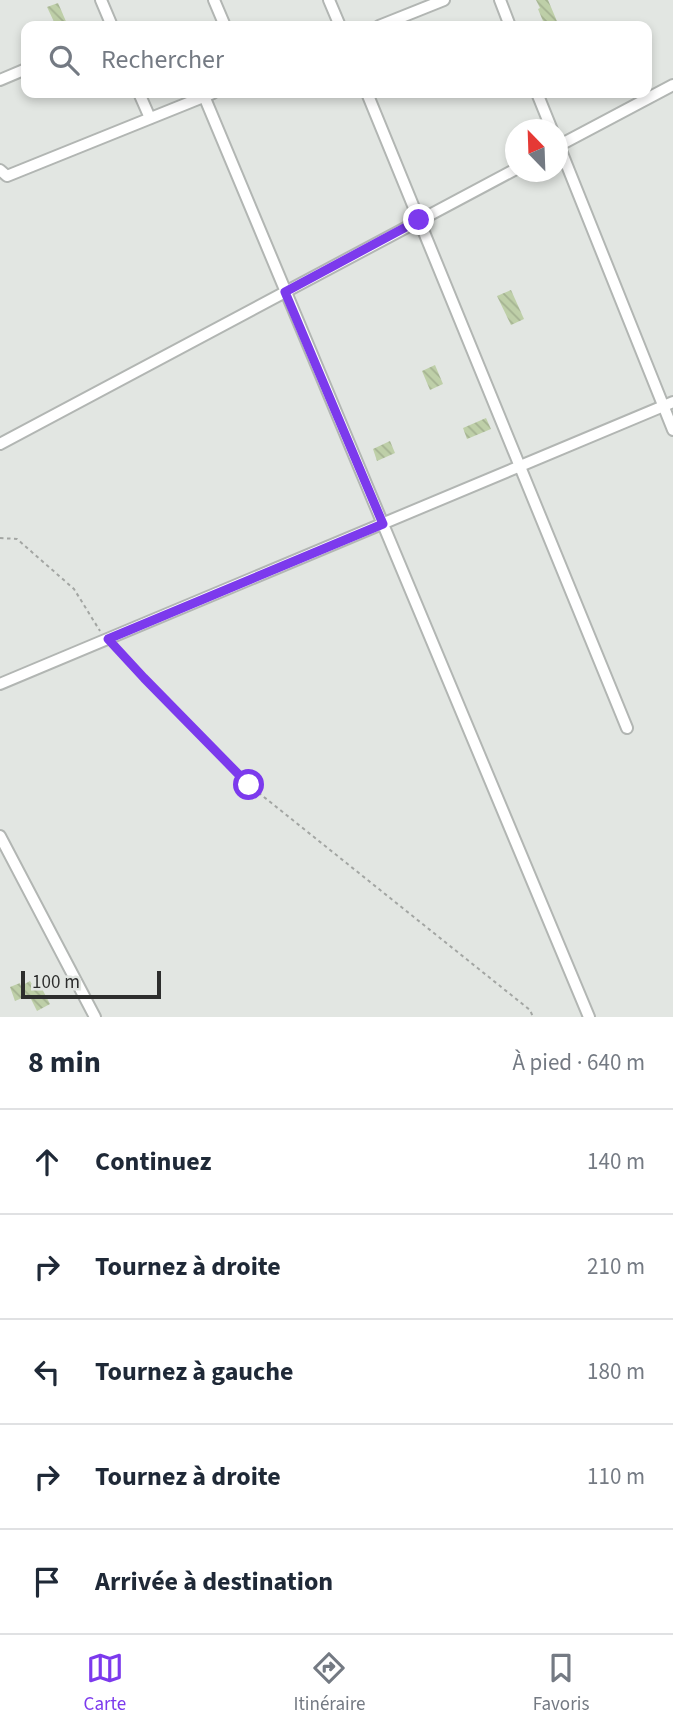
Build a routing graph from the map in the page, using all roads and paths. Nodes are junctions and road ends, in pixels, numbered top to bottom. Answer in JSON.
{"nodes":[{"id":1,"x":101,"y":0,"type":"edge"},
{"id":2,"x":214,"y":0,"type":"edge"},
{"id":3,"x":329,"y":0,"type":"edge"},
{"id":4,"x":444,"y":0,"type":"edge"},
{"id":5,"x":500,"y":0,"type":"edge"},
{"id":6,"x":110,"y":21,"type":"edge"},
{"id":7,"x":223,"y":21,"type":"edge"},
{"id":8,"x":338,"y":21,"type":"edge"},
{"id":9,"x":392,"y":21,"type":"edge"},
{"id":10,"x":508,"y":21,"type":"edge"},
{"id":11,"x":21,"y":71,"type":"edge"},
{"id":12,"x":0,"y":80,"type":"edge"},
{"id":13,"x":673,"y":85,"type":"edge"},
{"id":14,"x":652,"y":96,"type":"edge"},
{"id":15,"x":141,"y":98,"type":"edge"},
{"id":16,"x":201,"y":98,"type":"edge"},
{"id":17,"x":210,"y":98,"type":"edge"},
{"id":18,"x":369,"y":98,"type":"edge"},
{"id":19,"x":539,"y":98,"type":"edge"},
{"id":20,"x":648,"y":98,"type":"edge"},
{"id":21,"x":150,"y":118,"type":"junction"},
{"id":22,"x":548,"y":119,"type":"edge"},
{"id":23,"x":568,"y":140,"type":"edge"},
{"id":24,"x":568,"y":169,"type":"edge"},
{"id":25,"x":0,"y":170,"type":"edge"},
{"id":26,"x":505,"y":175,"type":"edge"},
{"id":27,"x":419,"y":220,"type":"junction"},
{"id":28,"x":285,"y":292,"type":"junction"},
{"id":29,"x":668,"y":404,"type":"edge"},
{"id":30,"x":673,"y":430,"type":"edge"},
{"id":31,"x":0,"y":444,"type":"edge"},
{"id":32,"x":520,"y":466,"type":"junction"},
{"id":33,"x":383,"y":524,"type":"junction"},
{"id":34,"x":0,"y":538,"type":"edge"},
{"id":35,"x":108,"y":639,"type":"junction"},
{"id":36,"x":0,"y":684,"type":"edge"},
{"id":37,"x":627,"y":728,"type":"dead end"},
{"id":38,"x":0,"y":836,"type":"edge"},
{"id":39,"x":95,"y":1017,"type":"edge"},
{"id":40,"x":533,"y":1017,"type":"edge"},
{"id":41,"x":589,"y":1017,"type":"edge"}],
"edges":[{"from":1,"to":6,"type":"street"},
{"from":2,"to":7,"type":"street"},
{"from":3,"to":8,"type":"street"},
{"from":4,"to":9,"type":"street"},
{"from":5,"to":10,"type":"street"},
{"from":11,"to":12,"type":"street"},
{"from":13,"to":14,"type":"street"},
{"from":15,"to":21,"type":"street"},
{"from":16,"to":21,"type":"street"},
{"from":17,"to":28,"type":"street"},
{"from":18,"to":27,"type":"street"},
{"from":19,"to":22,"type":"street"},
{"from":20,"to":23,"type":"street"},
{"from":21,"to":25,"type":"street"},
{"from":24,"to":29,"type":"street"},
{"from":26,"to":27,"type":"street"},
{"from":27,"to":28,"type":"street"},
{"from":27,"to":32,"type":"street"},
{"from":28,"to":31,"type":"street"},
{"from":28,"to":33,"type":"street"},
{"from":29,"to":30,"type":"street"},
{"from":29,"to":32,"type":"street"},
{"from":32,"to":33,"type":"street"},
{"from":32,"to":37,"type":"street"},
{"from":33,"to":35,"type":"street"},
{"from":33,"to":41,"type":"street"},
{"from":34,"to":35,"type":"path"},
{"from":35,"to":36,"type":"street"},
{"from":35,"to":40,"type":"path"},
{"from":38,"to":39,"type":"street"}]}
